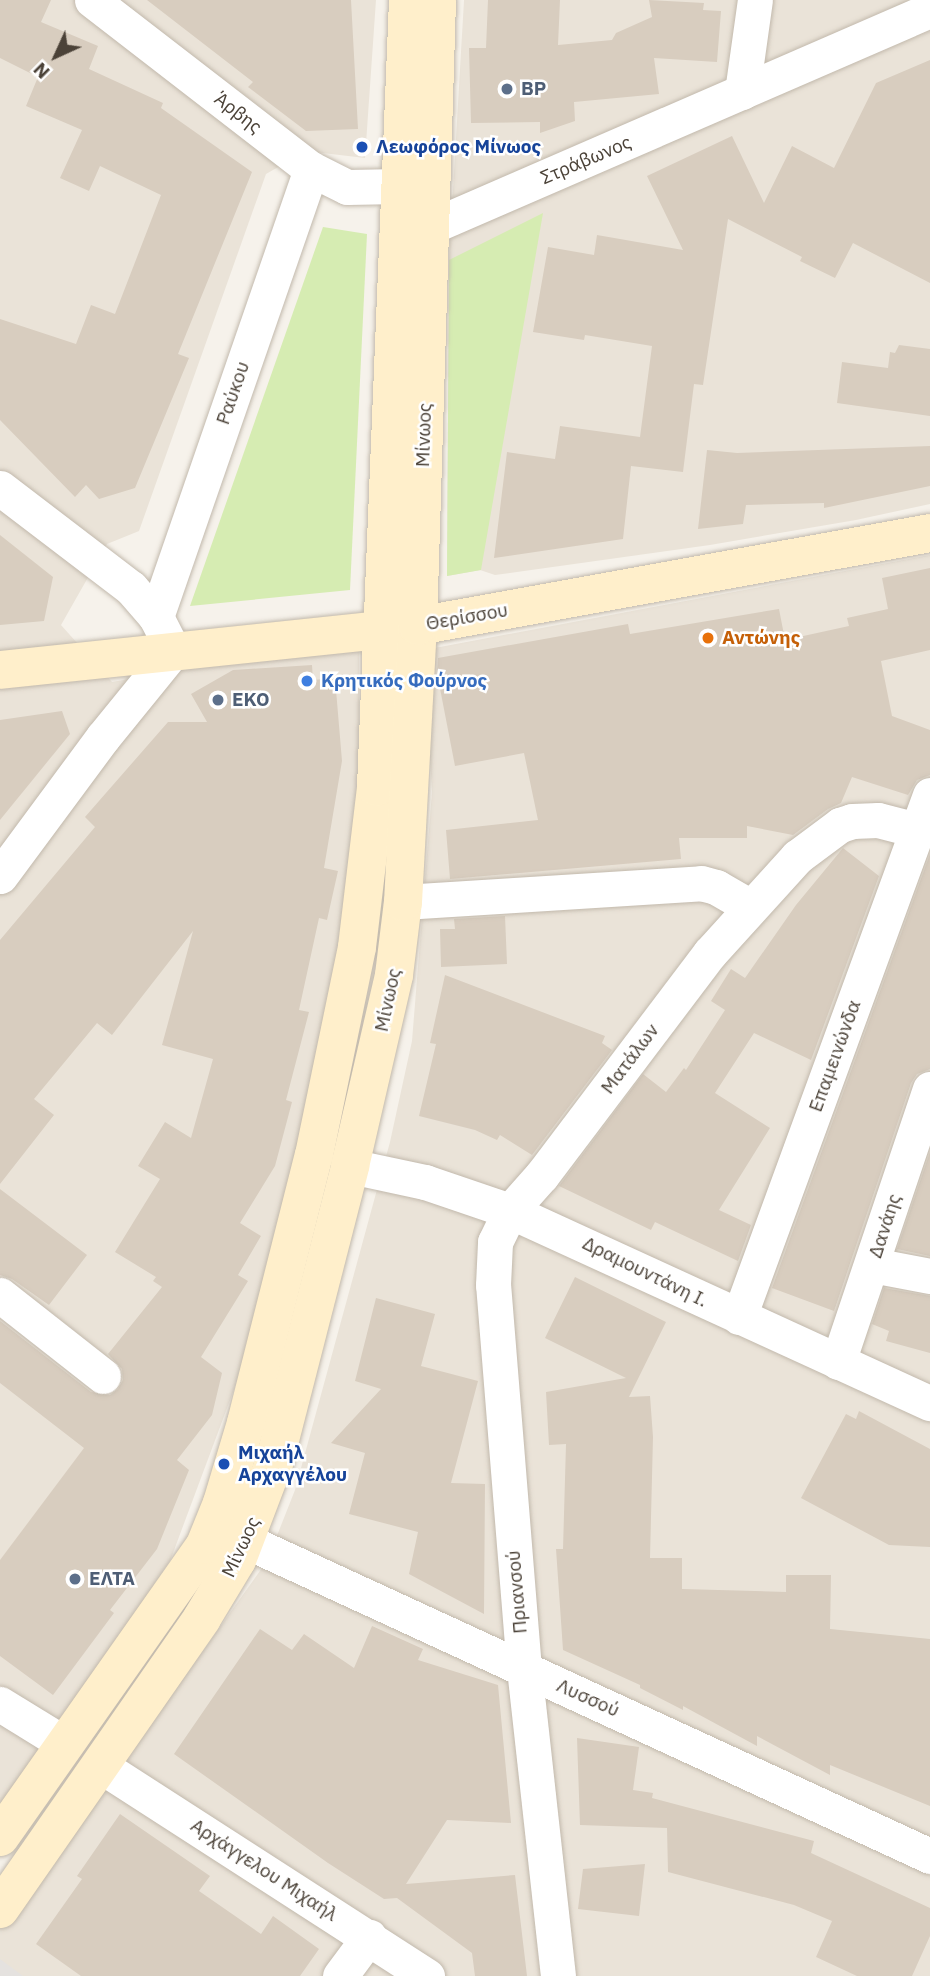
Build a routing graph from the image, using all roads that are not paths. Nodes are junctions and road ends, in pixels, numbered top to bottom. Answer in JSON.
{"nodes":[{"id":1,"x":92,"y":0,"type":"edge"},
{"id":2,"x":408,"y":0,"type":"edge"},
{"id":3,"x":437,"y":0,"type":"edge"},
{"id":4,"x":755,"y":0,"type":"edge"},
{"id":5,"x":930,"y":10,"type":"edge"},
{"id":6,"x":742,"y":92,"type":"junction"},
{"id":7,"x":311,"y":169,"type":"junction"},
{"id":8,"x":400,"y":186,"type":"junction"},
{"id":9,"x":430,"y":227,"type":"junction"},
{"id":10,"x":0,"y":488,"type":"edge"},
{"id":11,"x":930,"y":533,"type":"edge"},
{"id":12,"x":156,"y":617,"type":"junction"},
{"id":13,"x":418,"y":626,"type":"junction"},
{"id":14,"x":380,"y":628,"type":"junction"},
{"id":15,"x":173,"y":651,"type":"junction"},
{"id":16,"x":0,"y":670,"type":"edge"},
{"id":17,"x":930,"y":795,"type":"edge"},
{"id":18,"x":917,"y":830,"type":"junction"},
{"id":19,"x":0,"y":876,"type":"edge"},
{"id":20,"x":404,"y":902,"type":"junction"},
{"id":21,"x":750,"y":907,"type":"junction"},
{"id":22,"x":930,"y":1089,"type":"edge"},
{"id":23,"x":350,"y":1166,"type":"junction"},
{"id":24,"x":510,"y":1211,"type":"junction"},
{"id":25,"x":872,"y":1265,"type":"junction"},
{"id":26,"x":930,"y":1276,"type":"edge"},
{"id":27,"x":0,"y":1295,"type":"edge"},
{"id":28,"x":739,"y":1317,"type":"junction"},
{"id":29,"x":838,"y":1362,"type":"junction"},
{"id":30,"x":103,"y":1376,"type":"dead end"},
{"id":31,"x":930,"y":1403,"type":"edge"},
{"id":32,"x":246,"y":1541,"type":"junction"},
{"id":33,"x":524,"y":1670,"type":"junction"},
{"id":34,"x":0,"y":1704,"type":"edge"},
{"id":35,"x":65,"y":1744,"type":"junction"},
{"id":36,"x":101,"y":1766,"type":"junction"},
{"id":37,"x":0,"y":1837,"type":"edge"},
{"id":38,"x":930,"y":1856,"type":"edge"},
{"id":39,"x":0,"y":1909,"type":"edge"},
{"id":40,"x":369,"y":1937,"type":"junction"},
{"id":41,"x":340,"y":1976,"type":"edge"},
{"id":42,"x":427,"y":1976,"type":"edge"},
{"id":43,"x":558,"y":1976,"type":"edge"}],
"edges":[{"from":1,"to":7,"type":"street","name":"Άρβης"},
{"from":2,"to":8,"type":"main road","name":"Μίνωος"},
{"from":3,"to":9,"type":"main road","name":"Μίνωος"},
{"from":4,"to":6,"type":"street"},
{"from":5,"to":6,"type":"street","name":"Στράβωνος"},
{"from":6,"to":9,"type":"street","name":"Στράβωνος"},
{"from":7,"to":8,"type":"street","name":"Άρβης"},
{"from":7,"to":12,"type":"street","name":"Ραύκου"},
{"from":8,"to":14,"type":"main road","name":"Μίνωος"},
{"from":9,"to":13,"type":"main road","name":"Μίνωος"},
{"from":10,"to":12,"type":"street"},
{"from":11,"to":13,"type":"main road","name":"Θερίσσου"},
{"from":12,"to":15,"type":"street"},
{"from":13,"to":14,"type":"main road","name":"Θερίσσου"},
{"from":13,"to":20,"type":"main road","name":"Μίνωος"},
{"from":14,"to":15,"type":"main road","name":"Θερίσσου"},
{"from":14,"to":35,"type":"main road","name":"Μίνωος"},
{"from":15,"to":16,"type":"main road","name":"Θερίσσου"},
{"from":15,"to":19,"type":"street"},
{"from":17,"to":18,"type":"street","name":"Επαμεινώνδα"},
{"from":18,"to":21,"type":"street","name":"Ματάλων"},
{"from":18,"to":28,"type":"street","name":"Επαμεινώνδα"},
{"from":20,"to":21,"type":"street"},
{"from":20,"to":23,"type":"main road","name":"Μίνωος"},
{"from":21,"to":24,"type":"street","name":"Ματάλων"},
{"from":22,"to":25,"type":"street","name":"Δανάης"},
{"from":23,"to":24,"type":"street","name":"Δραμουντάνη Ι."},
{"from":23,"to":32,"type":"main road","name":"Μίνωος"},
{"from":24,"to":28,"type":"street","name":"Δραμουντάνη Ι."},
{"from":24,"to":33,"type":"street","name":"Πριανσού"},
{"from":25,"to":26,"type":"street"},
{"from":25,"to":29,"type":"street","name":"Δανάης"},
{"from":27,"to":30,"type":"street"},
{"from":28,"to":29,"type":"street","name":"Δραμουντάνη Ι."},
{"from":29,"to":31,"type":"street","name":"Δραμουντάνη Ι."},
{"from":32,"to":33,"type":"street","name":"Λυσσού"},
{"from":32,"to":36,"type":"main road","name":"Μίνωος"},
{"from":33,"to":38,"type":"street","name":"Λυσσού"},
{"from":33,"to":43,"type":"street","name":"Πριανσού"},
{"from":34,"to":35,"type":"street"},
{"from":35,"to":37,"type":"main road","name":"Μίνωος"},
{"from":36,"to":39,"type":"main road","name":"Μίνωος"},
{"from":36,"to":40,"type":"street","name":"Αρχάγγελου Μιχαήλ"},
{"from":40,"to":41,"type":"street"},
{"from":40,"to":42,"type":"street","name":"Αρχάγγελου Μιχαήλ"}]}
